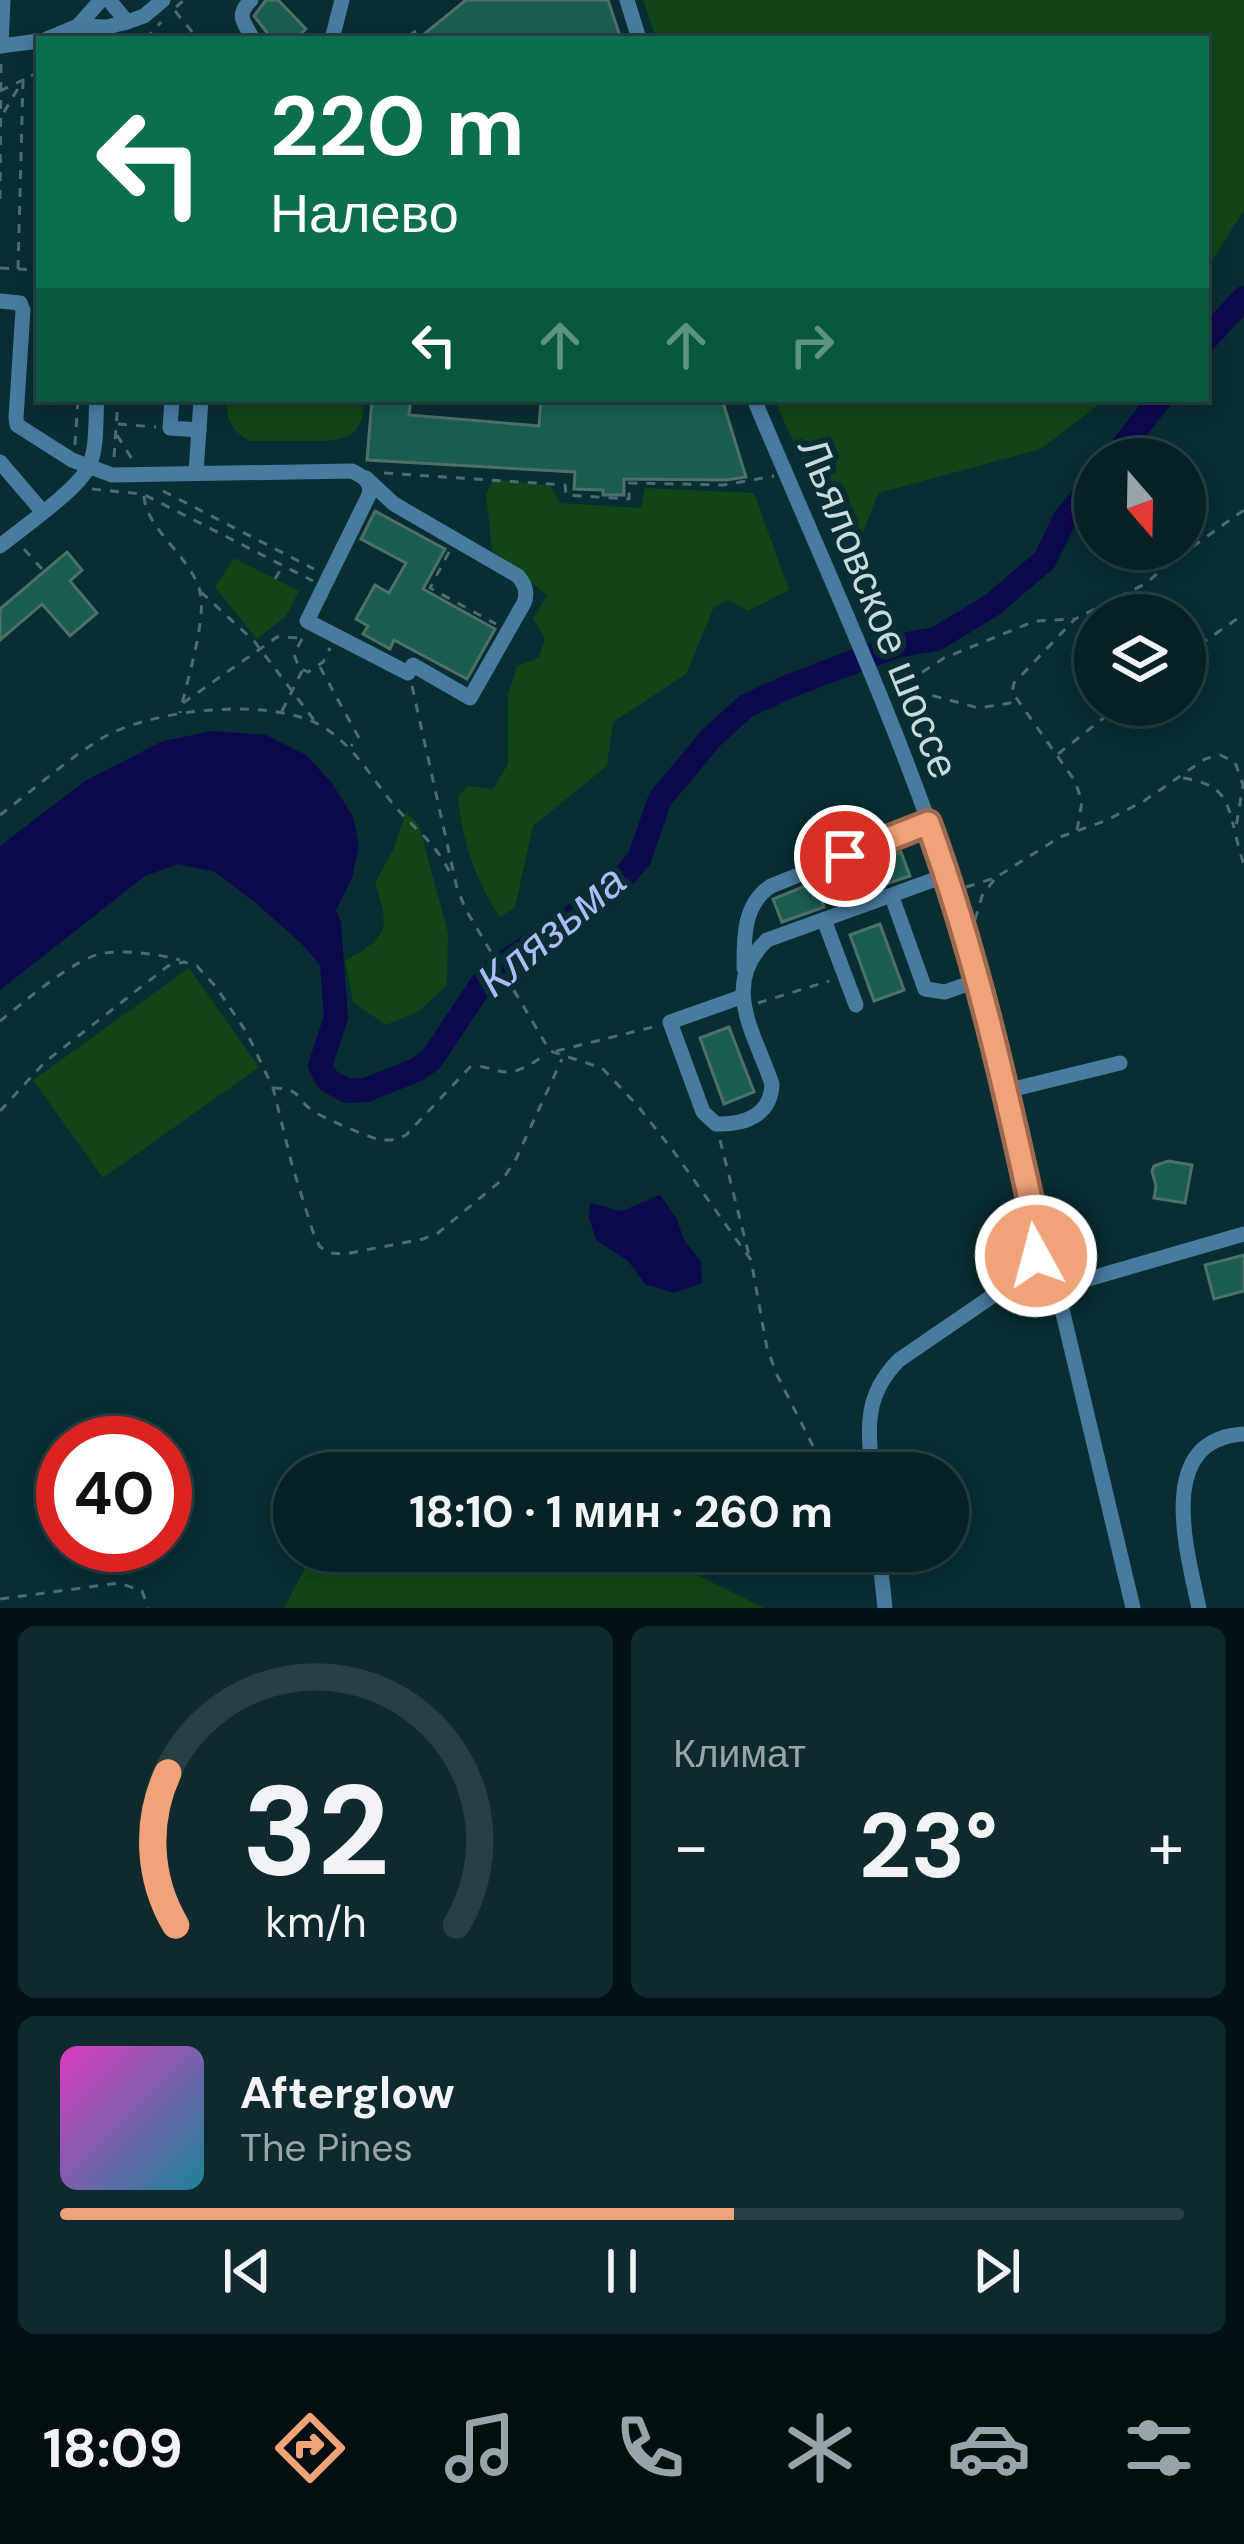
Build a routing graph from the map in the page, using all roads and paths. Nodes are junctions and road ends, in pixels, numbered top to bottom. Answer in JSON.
{"nodes":[{"id":1,"x":2,"y":0,"type":"edge"},
{"id":2,"x":105,"y":0,"type":"edge"},
{"id":3,"x":251,"y":0,"type":"edge"},
{"id":4,"x":342,"y":0,"type":"edge"},
{"id":5,"x":627,"y":0,"type":"edge"},
{"id":6,"x":168,"y":5,"type":"edge"},
{"id":7,"x":78,"y":26,"type":"junction"},
{"id":8,"x":190,"y":30,"type":"junction"},
{"id":9,"x":126,"y":31,"type":"edge"},
{"id":10,"x":53,"y":36,"type":"edge"},
{"id":11,"x":189,"y":36,"type":"edge"},
{"id":12,"x":195,"y":36,"type":"edge"},
{"id":13,"x":252,"y":36,"type":"edge"},
{"id":14,"x":333,"y":36,"type":"edge"},
{"id":15,"x":638,"y":36,"type":"edge"},
{"id":16,"x":36,"y":41,"type":"edge"},
{"id":17,"x":1,"y":46,"type":"edge"},
{"id":18,"x":36,"y":73,"type":"edge"},
{"id":19,"x":22,"y":80,"type":"junction"},
{"id":20,"x":0,"y":90,"type":"edge"},
{"id":21,"x":0,"y":118,"type":"edge"},
{"id":22,"x":0,"y":182,"type":"edge"},
{"id":23,"x":0,"y":200,"type":"edge"},
{"id":24,"x":0,"y":268,"type":"edge"},
{"id":25,"x":18,"y":269,"type":"junction"},
{"id":26,"x":36,"y":270,"type":"edge"},
{"id":27,"x":6,"y":301,"type":"edge"},
{"id":28,"x":78,"y":402,"type":"edge"},
{"id":29,"x":97,"y":402,"type":"edge"},
{"id":30,"x":118,"y":402,"type":"edge"},
{"id":31,"x":172,"y":402,"type":"edge"},
{"id":32,"x":201,"y":402,"type":"edge"},
{"id":33,"x":755,"y":402,"type":"edge"},
{"id":34,"x":117,"y":424,"type":"junction"},
{"id":35,"x":170,"y":428,"type":"junction"},
{"id":36,"x":199,"y":430,"type":"junction"},
{"id":37,"x":117,"y":435,"type":"junction"},
{"id":38,"x":72,"y":460,"type":"junction"},
{"id":39,"x":0,"y":462,"type":"edge"},
{"id":40,"x":88,"y":468,"type":"junction"},
{"id":41,"x":196,"y":473,"type":"junction"},
{"id":42,"x":359,"y":474,"type":"junction"},
{"id":43,"x":785,"y":474,"type":"junction"},
{"id":44,"x":112,"y":475,"type":"junction"},
{"id":45,"x":142,"y":475,"type":"junction"},
{"id":46,"x":79,"y":488,"type":"junction"},
{"id":47,"x":143,"y":494,"type":"junction"},
{"id":48,"x":1244,"y":510,"type":"edge"},
{"id":49,"x":42,"y":511,"type":"junction"},
{"id":50,"x":456,"y":540,"type":"junction"},
{"id":51,"x":6,"y":541,"type":"edge"},
{"id":52,"x":282,"y":565,"type":"junction"},
{"id":53,"x":42,"y":569,"type":"dead end"},
{"id":54,"x":275,"y":579,"type":"dead end"},
{"id":55,"x":326,"y":582,"type":"junction"},
{"id":56,"x":200,"y":591,"type":"junction"},
{"id":57,"x":1126,"y":594,"type":"edge"},
{"id":58,"x":1244,"y":614,"type":"edge"},
{"id":59,"x":1074,"y":620,"type":"edge"},
{"id":60,"x":1074,"y":621,"type":"edge"},
{"id":61,"x":508,"y":630,"type":"junction"},
{"id":62,"x":336,"y":636,"type":"junction"},
{"id":63,"x":1206,"y":640,"type":"edge"},
{"id":64,"x":260,"y":649,"type":"junction"},
{"id":65,"x":319,"y":665,"type":"junction"},
{"id":66,"x":302,"y":669,"type":"junction"},
{"id":67,"x":409,"y":673,"type":"junction"},
{"id":68,"x":292,"y":691,"type":"junction"},
{"id":69,"x":880,"y":700,"type":"junction"},
{"id":70,"x":1018,"y":701,"type":"junction"},
{"id":71,"x":182,"y":704,"type":"junction"},
{"id":72,"x":282,"y":712,"type":"junction"},
{"id":73,"x":180,"y":713,"type":"junction"},
{"id":74,"x":316,"y":723,"type":"junction"},
{"id":75,"x":1093,"y":726,"type":"edge"},
{"id":76,"x":349,"y":748,"type":"junction"},
{"id":77,"x":1056,"y":755,"type":"junction"},
{"id":78,"x":1244,"y":757,"type":"edge"},
{"id":79,"x":1235,"y":762,"type":"junction"},
{"id":80,"x":1181,"y":778,"type":"junction"},
{"id":81,"x":0,"y":815,"type":"edge"},
{"id":82,"x":928,"y":823,"type":"junction"},
{"id":83,"x":1077,"y":830,"type":"junction"},
{"id":84,"x":1235,"y":833,"type":"junction"},
{"id":85,"x":1244,"y":866,"type":"edge"},
{"id":86,"x":995,"y":878,"type":"junction"},
{"id":87,"x":950,"y":883,"type":"junction"},
{"id":88,"x":457,"y":888,"type":"junction"},
{"id":89,"x":892,"y":897,"type":"junction"},
{"id":90,"x":824,"y":920,"type":"junction"},
{"id":91,"x":965,"y":933,"type":"junction"},
{"id":92,"x":184,"y":962,"type":"junction"},
{"id":93,"x":744,"y":970,"type":"junction"},
{"id":94,"x":845,"y":976,"type":"junction"},
{"id":95,"x":979,"y":980,"type":"junction"},
{"id":96,"x":743,"y":1002,"type":"junction"},
{"id":97,"x":856,"y":1005,"type":"dead end"},
{"id":98,"x":0,"y":1021,"type":"edge"},
{"id":99,"x":670,"y":1022,"type":"junction"},
{"id":100,"x":550,"y":1052,"type":"junction"},
{"id":101,"x":562,"y":1057,"type":"junction"},
{"id":102,"x":1120,"y":1063,"type":"dead end"},
{"id":103,"x":273,"y":1088,"type":"junction"},
{"id":104,"x":1006,"y":1091,"type":"junction"},
{"id":105,"x":0,"y":1112,"type":"edge"},
{"id":106,"x":716,"y":1124,"type":"junction"},
{"id":107,"x":1244,"y":1234,"type":"edge"},
{"id":108,"x":751,"y":1260,"type":"junction"},
{"id":109,"x":1031,"y":1266,"type":"junction"},
{"id":110,"x":1057,"y":1288,"type":"junction"},
{"id":111,"x":1244,"y":1434,"type":"edge"},
{"id":112,"x":815,"y":1452,"type":"edge"},
{"id":113,"x":871,"y":1452,"type":"edge"},
{"id":114,"x":881,"y":1572,"type":"edge"},
{"id":115,"x":0,"y":1599,"type":"edge"},
{"id":116,"x":148,"y":1608,"type":"edge"},
{"id":117,"x":885,"y":1608,"type":"edge"},
{"id":118,"x":1133,"y":1608,"type":"edge"},
{"id":119,"x":1199,"y":1608,"type":"edge"}],
"edges":[{"from":1,"to":17,"type":"street"},
{"from":2,"to":7,"type":"street"},
{"from":2,"to":9,"type":"street"},
{"from":3,"to":13,"type":"street"},
{"from":4,"to":14,"type":"street"},
{"from":5,"to":15,"type":"street"},
{"from":6,"to":8,"type":"path"},
{"from":6,"to":9,"type":"street"},
{"from":7,"to":9,"type":"street"},
{"from":7,"to":10,"type":"street"},
{"from":8,"to":11,"type":"path"},
{"from":8,"to":12,"type":"path"},
{"from":16,"to":17,"type":"street"},
{"from":17,"to":20,"type":"path"},
{"from":18,"to":19,"type":"path"},
{"from":19,"to":20,"type":"path"},
{"from":19,"to":21,"type":"path"},
{"from":19,"to":25,"type":"path"},
{"from":20,"to":21,"type":"path"},
{"from":21,"to":22,"type":"path"},
{"from":22,"to":23,"type":"path"},
{"from":24,"to":25,"type":"path"},
{"from":25,"to":26,"type":"path"},
{"from":27,"to":38,"type":"street"},
{"from":28,"to":38,"type":"path"},
{"from":29,"to":40,"type":"street"},
{"from":30,"to":34,"type":"path"},
{"from":31,"to":35,"type":"street"},
{"from":32,"to":36,"type":"street"},
{"from":33,"to":43,"type":"street","name":"Льяловское шоссе"},
{"from":34,"to":35,"type":"path"},
{"from":34,"to":37,"type":"path"},
{"from":35,"to":36,"type":"street"},
{"from":36,"to":41,"type":"street"},
{"from":37,"to":44,"type":"path"},
{"from":37,"to":45,"type":"path"},
{"from":38,"to":40,"type":"street"},
{"from":39,"to":49,"type":"street"},
{"from":40,"to":44,"type":"street"},
{"from":40,"to":46,"type":"street"},
{"from":41,"to":42,"type":"street"},
{"from":41,"to":45,"type":"street"},
{"from":42,"to":43,"type":"path"},
{"from":42,"to":50,"type":"street"},
{"from":42,"to":55,"type":"street"},
{"from":43,"to":69,"type":"street","name":"Льяловское шоссе"},
{"from":44,"to":45,"type":"street"},
{"from":45,"to":55,"type":"path"},
{"from":46,"to":47,"type":"path"},
{"from":46,"to":49,"type":"street"},
{"from":47,"to":52,"type":"path"},
{"from":47,"to":56,"type":"path"},
{"from":48,"to":57,"type":"path"},
{"from":49,"to":51,"type":"street"},
{"from":50,"to":61,"type":"street"},
{"from":50,"to":61,"type":"path"},
{"from":51,"to":53,"type":"path"},
{"from":52,"to":54,"type":"path"},
{"from":52,"to":55,"type":"path"},
{"from":55,"to":62,"type":"street"},
{"from":56,"to":64,"type":"path"},
{"from":56,"to":71,"type":"path"},
{"from":58,"to":63,"type":"path"},
{"from":59,"to":69,"type":"path"},
{"from":60,"to":70,"type":"path"},
{"from":61,"to":67,"type":"street"},
{"from":62,"to":65,"type":"path"},
{"from":62,"to":67,"type":"street"},
{"from":64,"to":66,"type":"path"},
{"from":64,"to":68,"type":"path"},
{"from":64,"to":71,"type":"path"},
{"from":65,"to":66,"type":"path"},
{"from":65,"to":76,"type":"path"},
{"from":66,"to":68,"type":"path"},
{"from":67,"to":88,"type":"path"},
{"from":68,"to":72,"type":"path"},
{"from":68,"to":74,"type":"path"},
{"from":69,"to":70,"type":"path"},
{"from":69,"to":82,"type":"street","name":"Льяловское шоссе"},
{"from":70,"to":77,"type":"path"},
{"from":71,"to":73,"type":"path"},
{"from":72,"to":73,"type":"path"},
{"from":72,"to":74,"type":"path"},
{"from":73,"to":81,"type":"path"},
{"from":74,"to":76,"type":"path"},
{"from":75,"to":77,"type":"path"},
{"from":76,"to":88,"type":"path"},
{"from":77,"to":83,"type":"path"},
{"from":78,"to":79,"type":"path"},
{"from":79,"to":80,"type":"path"},
{"from":79,"to":84,"type":"path"},
{"from":80,"to":83,"type":"path"},
{"from":80,"to":84,"type":"path"},
{"from":82,"to":87,"type":"street","name":"Льяловское шоссе"},
{"from":82,"to":93,"type":"street"},
{"from":83,"to":86,"type":"path"},
{"from":84,"to":85,"type":"path"},
{"from":86,"to":87,"type":"path"},
{"from":86,"to":91,"type":"path"},
{"from":87,"to":89,"type":"street"},
{"from":87,"to":91,"type":"street","name":"Льяловское шоссе"},
{"from":88,"to":100,"type":"path"},
{"from":89,"to":90,"type":"street"},
{"from":89,"to":95,"type":"street"},
{"from":90,"to":93,"type":"street"},
{"from":90,"to":94,"type":"street"},
{"from":91,"to":95,"type":"street","name":"Льяловское шоссе"},
{"from":92,"to":98,"type":"path"},
{"from":92,"to":103,"type":"path"},
{"from":92,"to":105,"type":"path"},
{"from":93,"to":96,"type":"street"},
{"from":94,"to":96,"type":"path"},
{"from":94,"to":97,"type":"street"},
{"from":95,"to":104,"type":"street","name":"Льяловское шоссе"},
{"from":96,"to":99,"type":"street"},
{"from":96,"to":106,"type":"street"},
{"from":99,"to":100,"type":"path"},
{"from":99,"to":106,"type":"street"},
{"from":100,"to":101,"type":"path"},
{"from":100,"to":103,"type":"path"},
{"from":101,"to":103,"type":"path"},
{"from":101,"to":108,"type":"path"},
{"from":102,"to":104,"type":"street"},
{"from":104,"to":109,"type":"street","name":"Льяловское шоссе"},
{"from":106,"to":108,"type":"path"},
{"from":107,"to":110,"type":"street"},
{"from":108,"to":112,"type":"path"},
{"from":109,"to":110,"type":"street"},
{"from":109,"to":113,"type":"street"},
{"from":110,"to":118,"type":"street"},
{"from":111,"to":119,"type":"street"},
{"from":114,"to":117,"type":"street"},
{"from":115,"to":116,"type":"path"}]}
